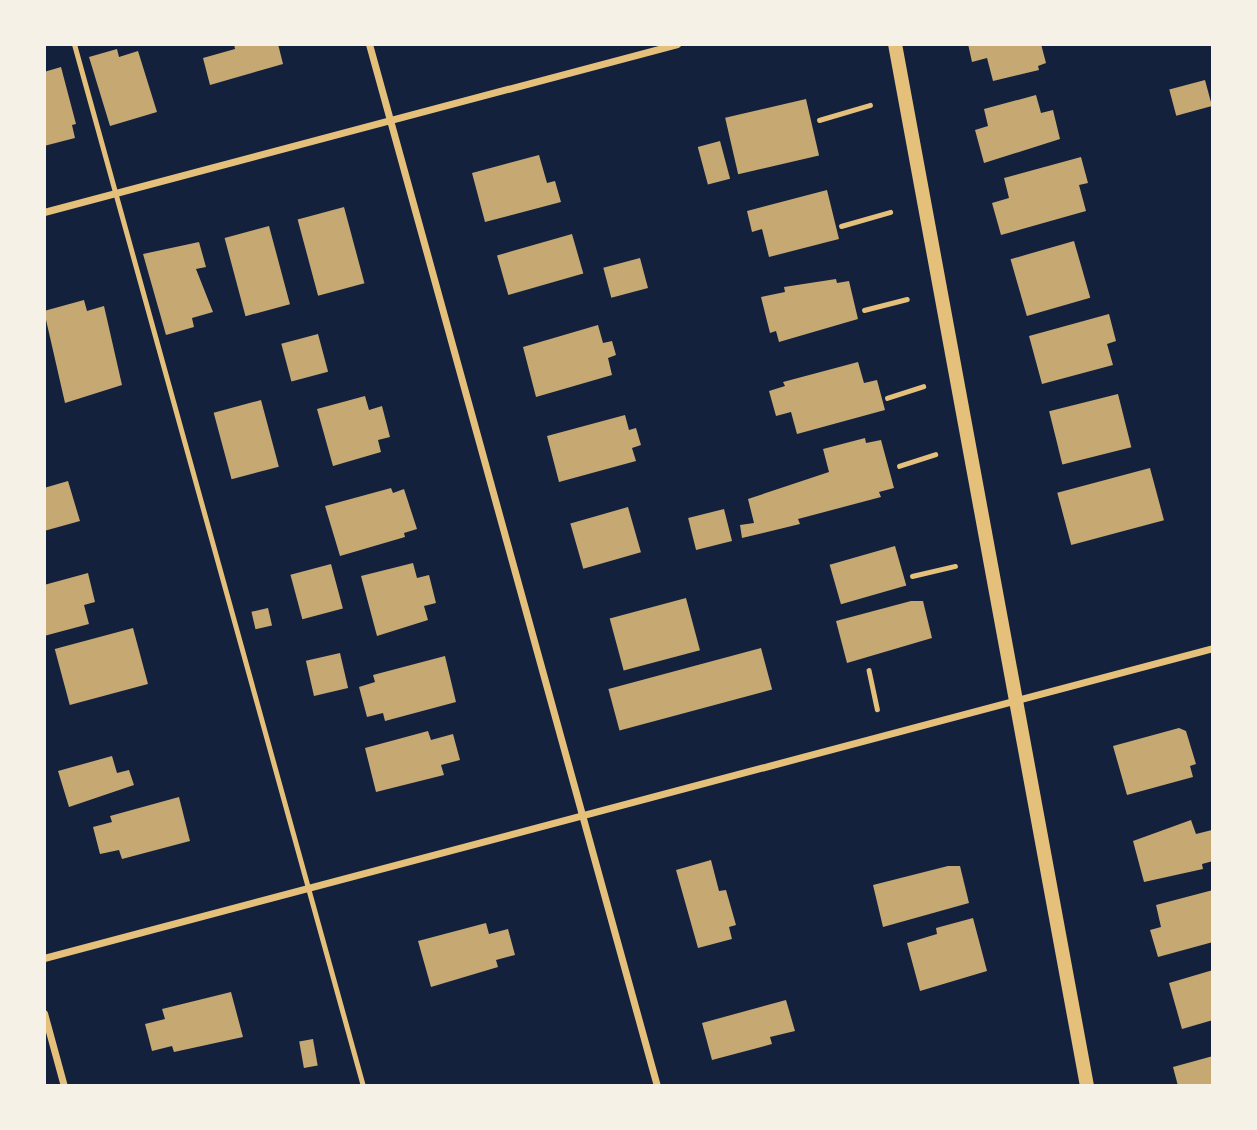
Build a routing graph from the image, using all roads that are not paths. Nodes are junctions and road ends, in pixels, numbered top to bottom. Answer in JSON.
{"nodes":[{"id":1,"x":74,"y":44,"type":"edge"},
{"id":2,"x":369,"y":44,"type":"edge"},
{"id":3,"x":677,"y":44,"type":"edge"},
{"id":4,"x":895,"y":44,"type":"edge"},
{"id":5,"x":390,"y":120,"type":"junction"},
{"id":6,"x":116,"y":192,"type":"junction"},
{"id":7,"x":44,"y":212,"type":"edge"},
{"id":8,"x":1213,"y":648,"type":"edge"},
{"id":9,"x":1018,"y":701,"type":"junction"},
{"id":10,"x":583,"y":813,"type":"junction"},
{"id":11,"x":309,"y":887,"type":"junction"},
{"id":12,"x":44,"y":958,"type":"edge"},
{"id":13,"x":44,"y":1013,"type":"edge"},
{"id":14,"x":64,"y":1086,"type":"edge"},
{"id":15,"x":363,"y":1086,"type":"edge"},
{"id":16,"x":657,"y":1086,"type":"edge"},
{"id":17,"x":1087,"y":1086,"type":"edge"}],
"edges":[{"from":1,"to":6,"type":"lane"},
{"from":2,"to":5,"type":"street"},
{"from":3,"to":5,"type":"street"},
{"from":4,"to":9,"type":"main road"},
{"from":5,"to":6,"type":"street"},
{"from":5,"to":10,"type":"street"},
{"from":6,"to":7,"type":"street"},
{"from":6,"to":11,"type":"lane"},
{"from":8,"to":9,"type":"street"},
{"from":9,"to":10,"type":"street"},
{"from":9,"to":17,"type":"main road"},
{"from":10,"to":11,"type":"street"},
{"from":10,"to":16,"type":"street"},
{"from":11,"to":12,"type":"street"},
{"from":11,"to":15,"type":"lane"},
{"from":13,"to":14,"type":"street"}]}
